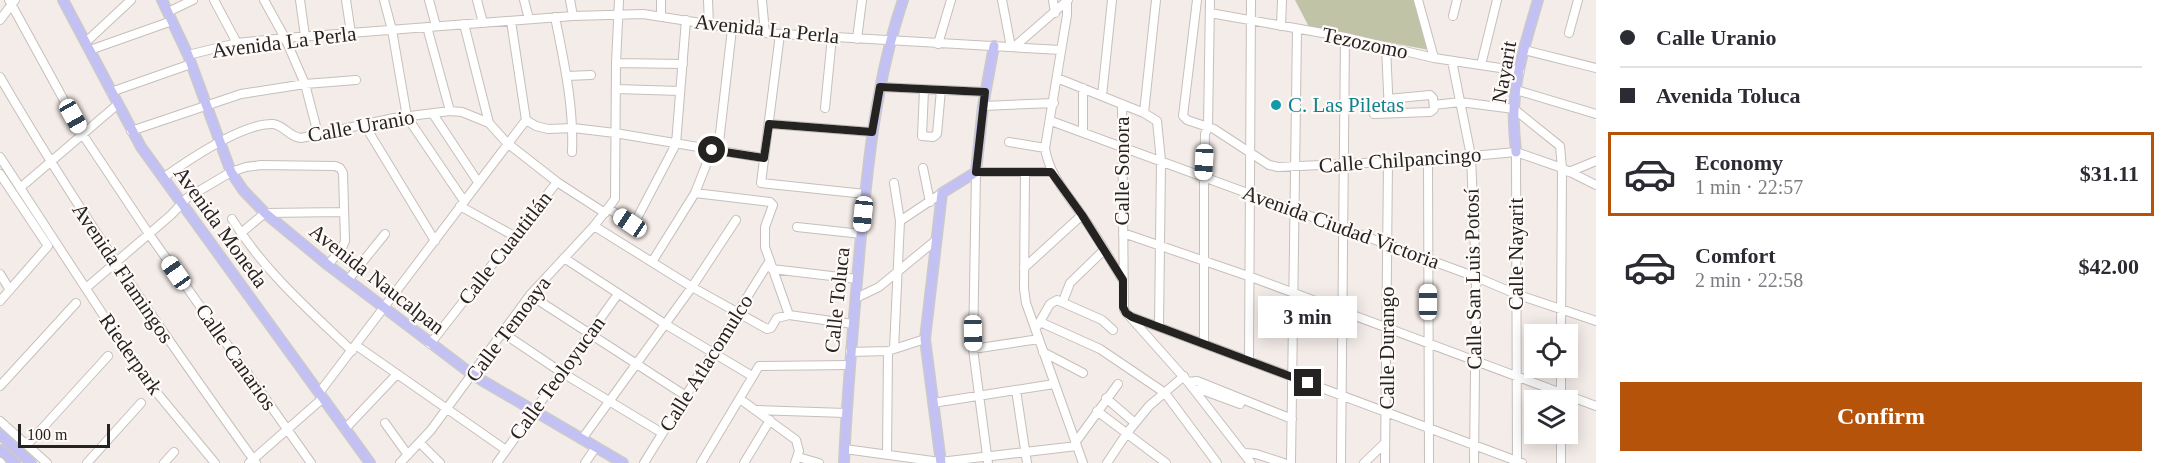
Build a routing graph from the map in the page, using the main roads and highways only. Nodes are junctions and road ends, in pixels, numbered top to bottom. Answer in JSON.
{"nodes":[{"id":1,"x":63,"y":0,"type":"edge"},
{"id":2,"x":162,"y":0,"type":"edge"},
{"id":3,"x":903,"y":0,"type":"edge"},
{"id":4,"x":1538,"y":0,"type":"edge"},
{"id":5,"x":994,"y":46,"type":"road end"},
{"id":6,"x":1516,"y":152,"type":"road end"},
{"id":7,"x":0,"y":434,"type":"edge"},
{"id":8,"x":0,"y":451,"type":"edge"},
{"id":9,"x":12,"y":462,"type":"edge"},
{"id":10,"x":618,"y":462,"type":"edge"},
{"id":11,"x":941,"y":462,"type":"edge"},
{"id":12,"x":31,"y":463,"type":"edge"},
{"id":13,"x":370,"y":463,"type":"edge"},
{"id":14,"x":844,"y":463,"type":"edge"}],
"edges":[{"from":1,"to":13,"type":"main road","name":"Avenida Moneda"},
{"from":2,"to":10,"type":"main road","name":"Avenida Naucalpan"},
{"from":3,"to":14,"type":"main road","name":"Calle Toluca"},
{"from":4,"to":6,"type":"main road","name":"Nayarit"},
{"from":5,"to":11,"type":"main road"},
{"from":7,"to":12,"type":"main road"},
{"from":8,"to":9,"type":"main road"}]}
